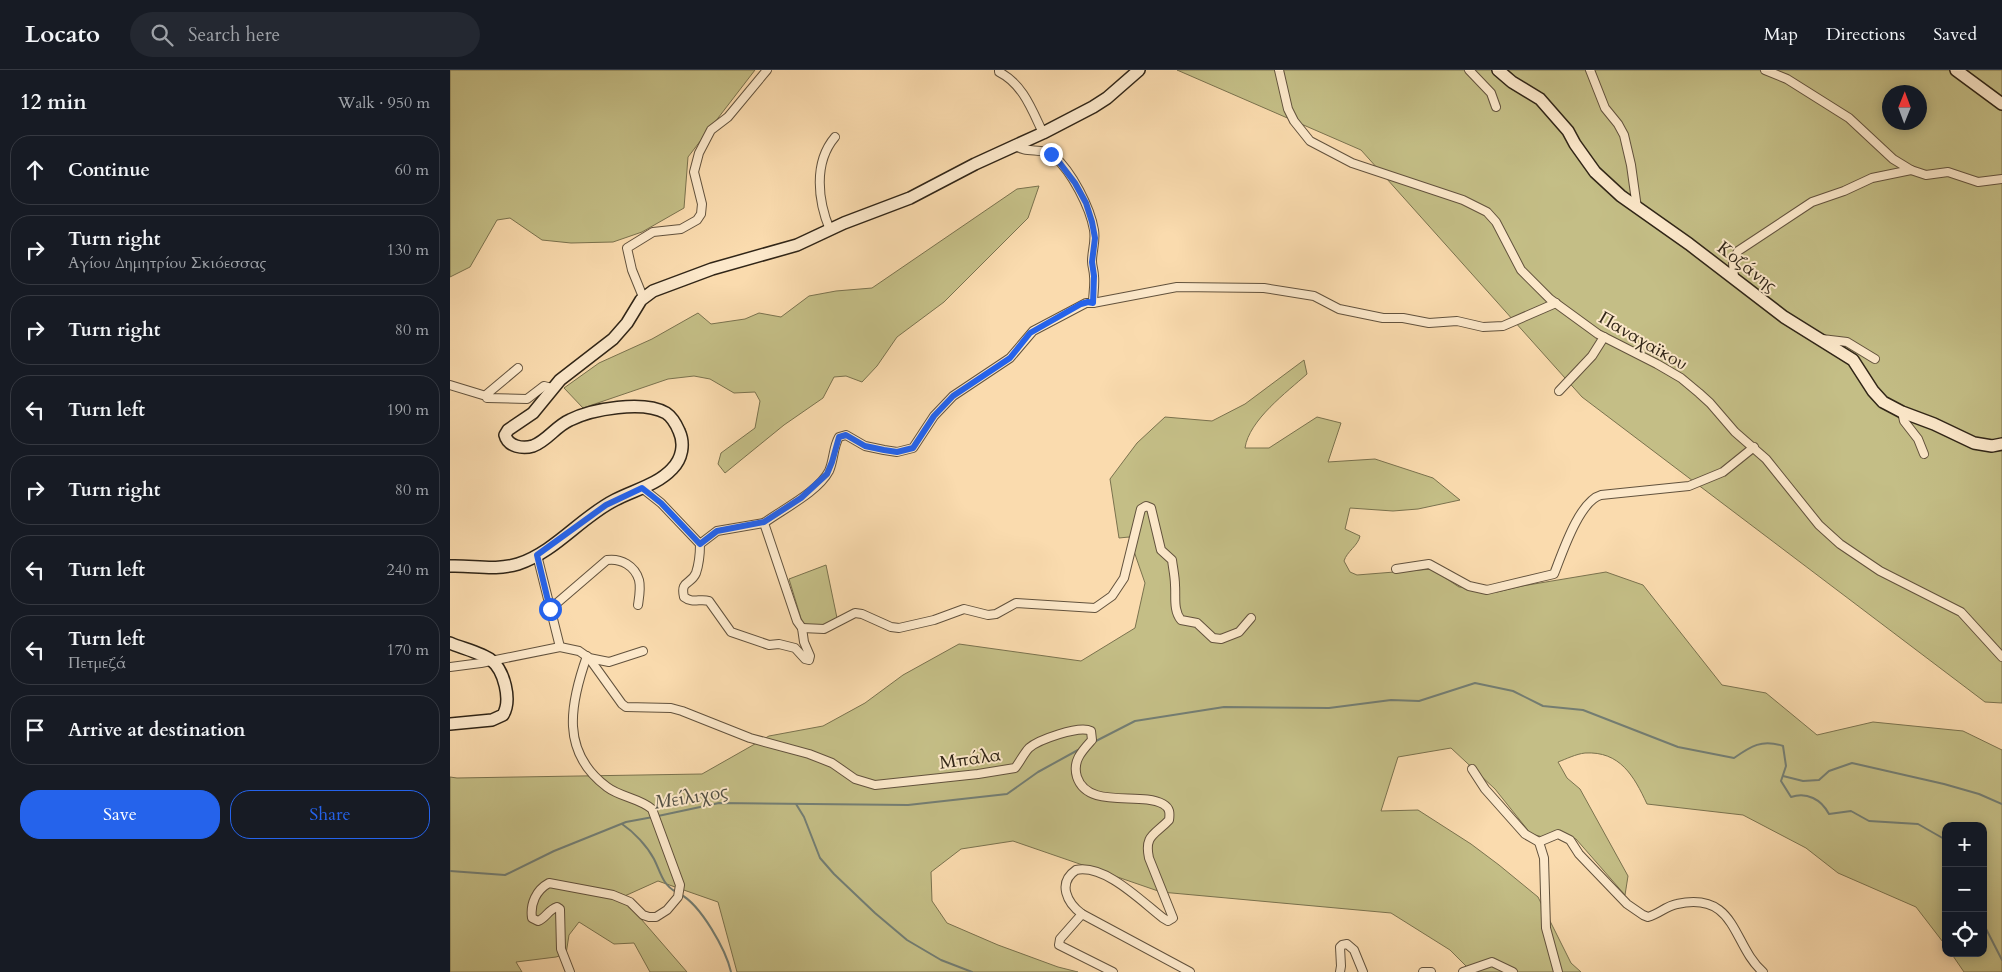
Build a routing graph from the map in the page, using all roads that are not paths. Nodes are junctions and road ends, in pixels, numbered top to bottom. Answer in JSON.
{"nodes":[{"id":1,"x":767,"y":70,"type":"edge"},
{"id":2,"x":999,"y":70,"type":"edge"},
{"id":3,"x":1139,"y":70,"type":"edge"},
{"id":4,"x":1279,"y":70,"type":"edge"},
{"id":5,"x":1469,"y":70,"type":"edge"},
{"id":6,"x":1498,"y":70,"type":"edge"},
{"id":7,"x":1590,"y":70,"type":"edge"},
{"id":8,"x":1765,"y":70,"type":"edge"},
{"id":9,"x":1956,"y":70,"type":"edge"},
{"id":10,"x":2002,"y":104,"type":"edge"},
{"id":11,"x":1496,"y":107,"type":"dead end"},
{"id":12,"x":1043,"y":133,"type":"junction"},
{"id":13,"x":835,"y":137,"type":"dead end"},
{"id":14,"x":1014,"y":145,"type":"junction"},
{"id":15,"x":1911,"y":170,"type":"junction"},
{"id":16,"x":2002,"y":179,"type":"edge"},
{"id":17,"x":1637,"y":208,"type":"junction"},
{"id":18,"x":830,"y":230,"type":"junction"},
{"id":19,"x":1734,"y":279,"type":"junction"},
{"id":20,"x":644,"y":297,"type":"junction"},
{"id":21,"x":1093,"y":303,"type":"junction"},
{"id":22,"x":1556,"y":303,"type":"junction"},
{"id":23,"x":1604,"y":338,"type":"junction"},
{"id":24,"x":1820,"y":339,"type":"junction"},
{"id":25,"x":1875,"y":359,"type":"dead end"},
{"id":26,"x":518,"y":368,"type":"dead end"},
{"id":27,"x":450,"y":385,"type":"edge"},
{"id":28,"x":552,"y":388,"type":"junction"},
{"id":29,"x":1559,"y":391,"type":"dead end"},
{"id":30,"x":486,"y":396,"type":"junction"},
{"id":31,"x":1902,"y":412,"type":"junction"},
{"id":32,"x":2002,"y":444,"type":"edge"},
{"id":33,"x":1754,"y":447,"type":"junction"},
{"id":34,"x":1924,"y":454,"type":"dead end"},
{"id":35,"x":642,"y":488,"type":"junction"},
{"id":36,"x":764,"y":522,"type":"junction"},
{"id":37,"x":700,"y":544,"type":"junction"},
{"id":38,"x":537,"y":555,"type":"junction"},
{"id":39,"x":450,"y":566,"type":"edge"},
{"id":40,"x":1396,"y":569,"type":"dead end"},
{"id":41,"x":638,"y":605,"type":"dead end"},
{"id":42,"x":550,"y":609,"type":"junction"},
{"id":43,"x":1251,"y":618,"type":"dead end"},
{"id":44,"x":802,"y":628,"type":"junction"},
{"id":45,"x":450,"y":644,"type":"edge"},
{"id":46,"x":560,"y":647,"type":"junction"},
{"id":47,"x":643,"y":651,"type":"dead end"},
{"id":48,"x":588,"y":657,"type":"junction"},
{"id":49,"x":2002,"y":657,"type":"edge"},
{"id":50,"x":492,"y":661,"type":"junction"},
{"id":51,"x":450,"y":667,"type":"edge"},
{"id":52,"x":450,"y":724,"type":"edge"},
{"id":53,"x":1472,"y":769,"type":"dead end"},
{"id":54,"x":1540,"y":842,"type":"junction"},
{"id":55,"x":1082,"y":914,"type":"junction"},
{"id":56,"x":570,"y":972,"type":"edge"},
{"id":57,"x":1112,"y":972,"type":"edge"},
{"id":58,"x":1190,"y":972,"type":"edge"},
{"id":59,"x":1340,"y":972,"type":"edge"},
{"id":60,"x":1363,"y":972,"type":"edge"},
{"id":61,"x":1423,"y":972,"type":"edge"},
{"id":62,"x":1431,"y":972,"type":"edge"},
{"id":63,"x":1463,"y":972,"type":"edge"},
{"id":64,"x":1513,"y":972,"type":"edge"},
{"id":65,"x":1558,"y":972,"type":"edge"},
{"id":66,"x":1764,"y":972,"type":"edge"}],
"edges":[{"from":1,"to":20,"type":"street"},
{"from":2,"to":12,"type":"street"},
{"from":3,"to":12,"type":"street"},
{"from":4,"to":22,"type":"street","name":"Παναχαϊκου"},
{"from":5,"to":11,"type":"street"},
{"from":6,"to":17,"type":"street","name":"Κοζάνης"},
{"from":7,"to":17,"type":"street"},
{"from":8,"to":15,"type":"street"},
{"from":9,"to":10,"type":"street"},
{"from":12,"to":14,"type":"street"},
{"from":13,"to":18,"type":"street"},
{"from":14,"to":18,"type":"street"},
{"from":14,"to":21,"type":"street"},
{"from":15,"to":16,"type":"street"},
{"from":15,"to":19,"type":"street"},
{"from":17,"to":19,"type":"street","name":"Κοζάνης"},
{"from":18,"to":20,"type":"street"},
{"from":19,"to":24,"type":"street","name":"Κοζάνης"},
{"from":20,"to":28,"type":"street"},
{"from":21,"to":22,"type":"street"},
{"from":21,"to":36,"type":"street"},
{"from":22,"to":23,"type":"street","name":"Παναχαϊκου"},
{"from":23,"to":29,"type":"street"},
{"from":23,"to":33,"type":"street","name":"Παναχαϊκου"},
{"from":24,"to":25,"type":"street"},
{"from":24,"to":31,"type":"street","name":"Κοζάνης"},
{"from":26,"to":30,"type":"street"},
{"from":27,"to":30,"type":"street"},
{"from":28,"to":30,"type":"street"},
{"from":28,"to":35,"type":"street"},
{"from":31,"to":32,"type":"street","name":"Κοζάνης"},
{"from":31,"to":34,"type":"street"},
{"from":33,"to":40,"type":"street"},
{"from":33,"to":49,"type":"street","name":"Παναχαϊκου"},
{"from":35,"to":37,"type":"street"},
{"from":35,"to":38,"type":"street"},
{"from":36,"to":37,"type":"street"},
{"from":36,"to":44,"type":"street"},
{"from":37,"to":44,"type":"street"},
{"from":38,"to":39,"type":"street"},
{"from":38,"to":42,"type":"street"},
{"from":41,"to":42,"type":"street"},
{"from":42,"to":46,"type":"street"},
{"from":43,"to":44,"type":"street"},
{"from":45,"to":50,"type":"street"},
{"from":46,"to":48,"type":"street"},
{"from":46,"to":50,"type":"street"},
{"from":47,"to":48,"type":"street"},
{"from":48,"to":55,"type":"street","name":"Μπάλα"},
{"from":48,"to":56,"type":"street"},
{"from":50,"to":51,"type":"street"},
{"from":50,"to":52,"type":"street"},
{"from":53,"to":54,"type":"street"},
{"from":54,"to":65,"type":"street"},
{"from":54,"to":66,"type":"street"},
{"from":55,"to":57,"type":"street"},
{"from":55,"to":58,"type":"street","name":"Μπάλα"},
{"from":59,"to":60,"type":"street"},
{"from":61,"to":62,"type":"street"},
{"from":63,"to":64,"type":"street"}]}
